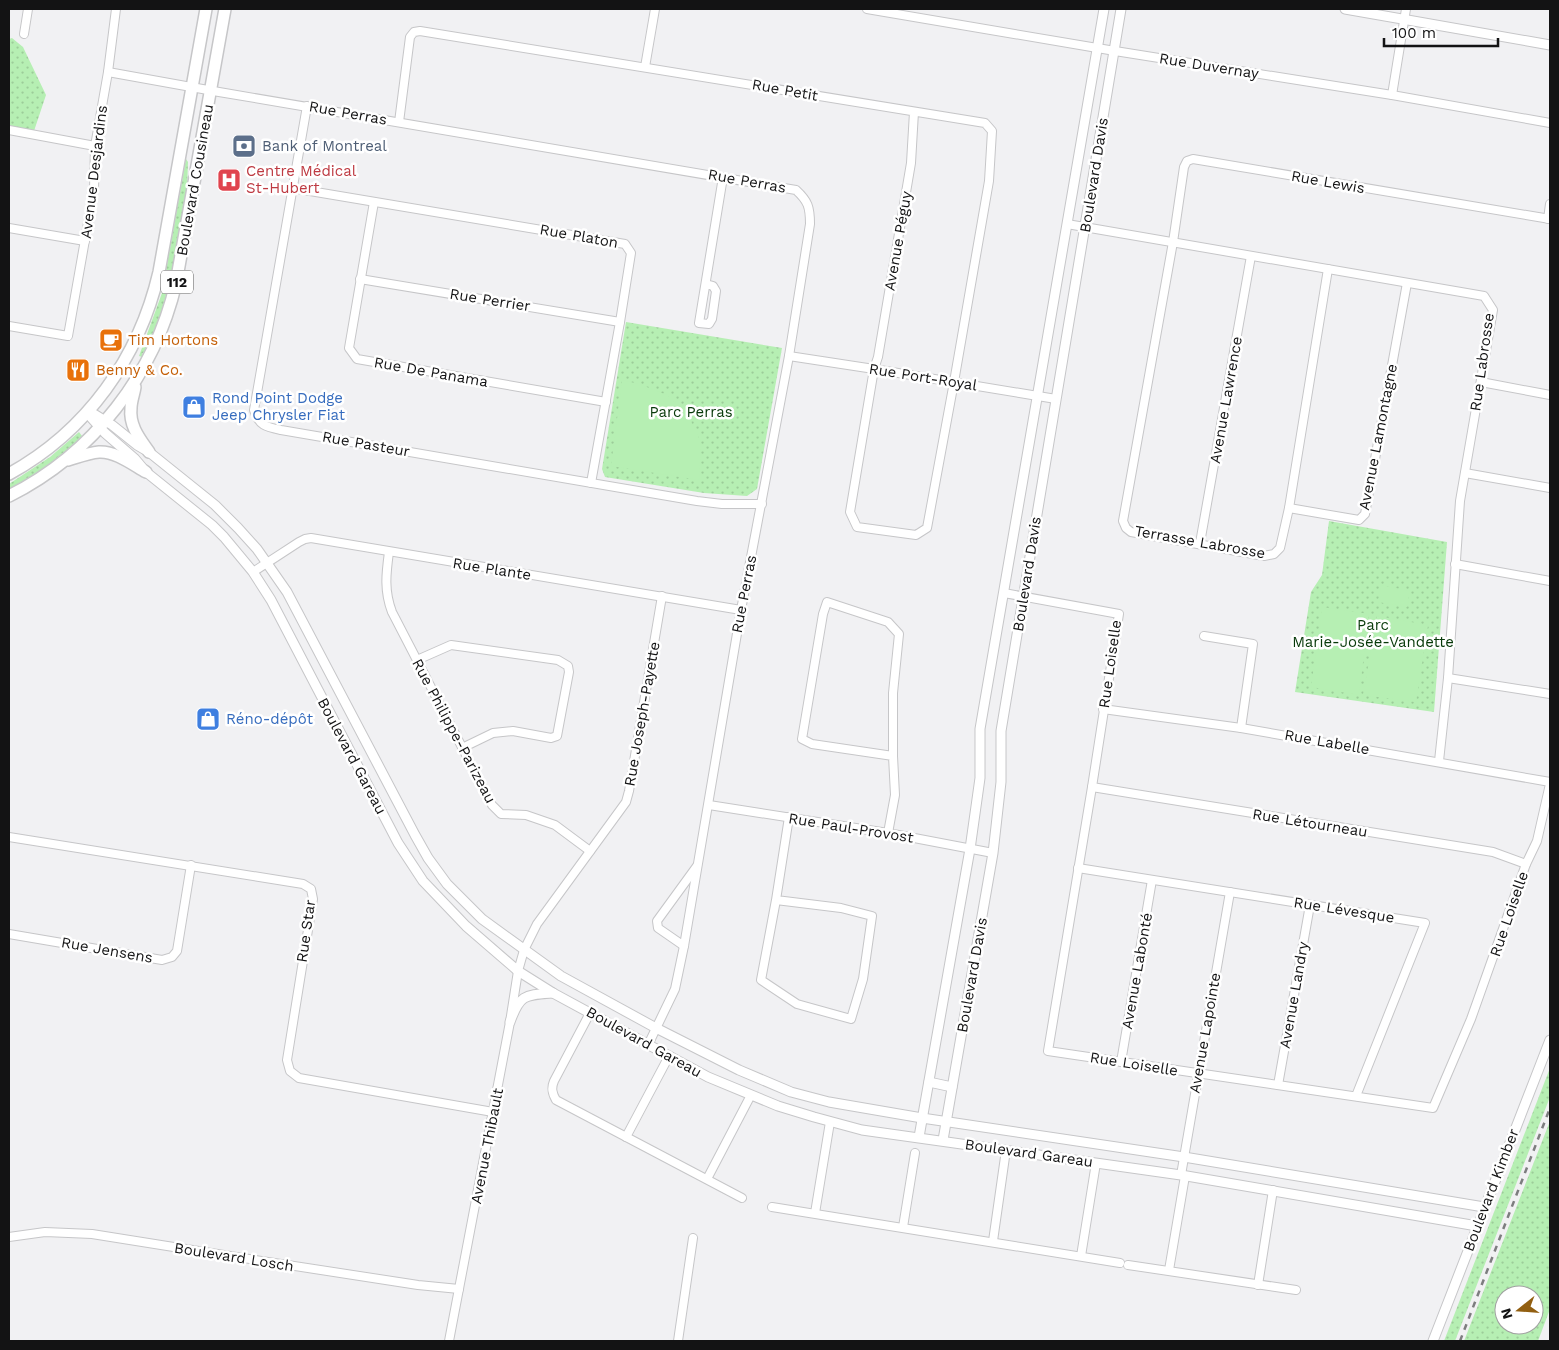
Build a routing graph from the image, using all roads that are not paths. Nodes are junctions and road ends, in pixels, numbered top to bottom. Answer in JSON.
{"nodes":[{"id":1,"x":28,"y":9,"type":"edge"},
{"id":2,"x":116,"y":9,"type":"edge"},
{"id":3,"x":206,"y":9,"type":"edge"},
{"id":4,"x":225,"y":9,"type":"edge"},
{"id":5,"x":655,"y":9,"type":"edge"},
{"id":6,"x":867,"y":9,"type":"edge"},
{"id":7,"x":1104,"y":9,"type":"edge"},
{"id":8,"x":1121,"y":9,"type":"edge"},
{"id":9,"x":1345,"y":9,"type":"edge"},
{"id":10,"x":1406,"y":9,"type":"edge"},
{"id":11,"x":1404,"y":19,"type":"junction"},
{"id":12,"x":24,"y":34,"type":"dead end"},
{"id":13,"x":1550,"y":45,"type":"edge"},
{"id":14,"x":1097,"y":48,"type":"junction"},
{"id":15,"x":1115,"y":52,"type":"junction"},
{"id":16,"x":645,"y":67,"type":"junction"},
{"id":17,"x":108,"y":72,"type":"junction"},
{"id":18,"x":192,"y":86,"type":"junction"},
{"id":19,"x":211,"y":90,"type":"junction"},
{"id":20,"x":1392,"y":95,"type":"junction"},
{"id":21,"x":307,"y":106,"type":"junction"},
{"id":22,"x":914,"y":112,"type":"junction"},
{"id":23,"x":399,"y":122,"type":"junction"},
{"id":24,"x":1550,"y":123,"type":"edge"},
{"id":25,"x":9,"y":130,"type":"edge"},
{"id":26,"x":95,"y":146,"type":"junction"},
{"id":27,"x":723,"y":177,"type":"junction"},
{"id":28,"x":292,"y":188,"type":"junction"},
{"id":29,"x":374,"y":202,"type":"junction"},
{"id":30,"x":1550,"y":204,"type":"edge"},
{"id":31,"x":1549,"y":219,"type":"edge"},
{"id":32,"x":1067,"y":224,"type":"junction"},
{"id":33,"x":1086,"y":227,"type":"junction"},
{"id":34,"x":9,"y":228,"type":"edge"},
{"id":35,"x":86,"y":241,"type":"junction"},
{"id":36,"x":1173,"y":242,"type":"junction"},
{"id":37,"x":1251,"y":256,"type":"junction"},
{"id":38,"x":1328,"y":269,"type":"junction"},
{"id":39,"x":360,"y":279,"type":"junction"},
{"id":40,"x":1407,"y":283,"type":"junction"},
{"id":41,"x":706,"y":284,"type":"junction"},
{"id":42,"x":620,"y":322,"type":"junction"},
{"id":43,"x":9,"y":326,"type":"edge"},
{"id":44,"x":789,"y":356,"type":"junction"},
{"id":45,"x":874,"y":369,"type":"junction"},
{"id":46,"x":137,"y":378,"type":"junction"},
{"id":47,"x":954,"y":382,"type":"junction"},
{"id":48,"x":1481,"y":382,"type":"junction"},
{"id":49,"x":1550,"y":395,"type":"edge"},
{"id":50,"x":1038,"y":396,"type":"junction"},
{"id":51,"x":1056,"y":399,"type":"junction"},
{"id":52,"x":606,"y":402,"type":"junction"},
{"id":53,"x":88,"y":412,"type":"junction"},
{"id":54,"x":103,"y":424,"type":"junction"},
{"id":55,"x":149,"y":452,"type":"junction"},
{"id":56,"x":64,"y":462,"type":"junction"},
{"id":57,"x":146,"y":472,"type":"junction"},
{"id":58,"x":1465,"y":473,"type":"junction"},
{"id":59,"x":9,"y":474,"type":"edge"},
{"id":60,"x":591,"y":483,"type":"junction"},
{"id":61,"x":1550,"y":488,"type":"edge"},
{"id":62,"x":9,"y":496,"type":"edge"},
{"id":63,"x":762,"y":504,"type":"junction"},
{"id":64,"x":1289,"y":508,"type":"junction"},
{"id":65,"x":1200,"y":544,"type":"junction"},
{"id":66,"x":389,"y":552,"type":"junction"},
{"id":67,"x":267,"y":563,"type":"junction"},
{"id":68,"x":1455,"y":564,"type":"junction"},
{"id":69,"x":253,"y":572,"type":"junction"},
{"id":70,"x":1550,"y":581,"type":"edge"},
{"id":71,"x":1004,"y":593,"type":"junction"},
{"id":72,"x":662,"y":596,"type":"junction"},
{"id":73,"x":1023,"y":596,"type":"junction"},
{"id":74,"x":741,"y":610,"type":"junction"},
{"id":75,"x":1204,"y":636,"type":"dead end"},
{"id":76,"x":417,"y":660,"type":"junction"},
{"id":77,"x":1448,"y":678,"type":"junction"},
{"id":78,"x":1550,"y":694,"type":"edge"},
{"id":79,"x":1103,"y":709,"type":"junction"},
{"id":80,"x":1241,"y":728,"type":"junction"},
{"id":81,"x":462,"y":748,"type":"junction"},
{"id":82,"x":893,"y":756,"type":"junction"},
{"id":83,"x":1439,"y":761,"type":"junction"},
{"id":84,"x":1550,"y":783,"type":"edge"},
{"id":85,"x":1092,"y":787,"type":"junction"},
{"id":86,"x":709,"y":805,"type":"junction"},
{"id":87,"x":788,"y":817,"type":"junction"},
{"id":88,"x":888,"y":833,"type":"junction"},
{"id":89,"x":9,"y":837,"type":"edge"},
{"id":90,"x":970,"y":849,"type":"junction"},
{"id":91,"x":590,"y":852,"type":"junction"},
{"id":92,"x":993,"y":853,"type":"junction"},
{"id":93,"x":698,"y":864,"type":"junction"},
{"id":94,"x":1526,"y":864,"type":"junction"},
{"id":95,"x":191,"y":866,"type":"junction"},
{"id":96,"x":1078,"y":868,"type":"junction"},
{"id":97,"x":1152,"y":880,"type":"junction"},
{"id":98,"x":1230,"y":892,"type":"junction"},
{"id":99,"x":776,"y":900,"type":"junction"},
{"id":100,"x":1310,"y":905,"type":"junction"},
{"id":101,"x":9,"y":934,"type":"edge"},
{"id":102,"x":684,"y":946,"type":"junction"},
{"id":103,"x":524,"y":950,"type":"junction"},
{"id":104,"x":518,"y":972,"type":"junction"},
{"id":105,"x":553,"y":993,"type":"junction"},
{"id":106,"x":590,"y":1013,"type":"junction"},
{"id":107,"x":510,"y":1022,"type":"junction"},
{"id":108,"x":656,"y":1028,"type":"junction"},
{"id":109,"x":1550,"y":1040,"type":"edge"},
{"id":110,"x":648,"y":1045,"type":"junction"},
{"id":111,"x":670,"y":1056,"type":"junction"},
{"id":112,"x":1121,"y":1062,"type":"junction"},
{"id":113,"x":1198,"y":1074,"type":"junction"},
{"id":114,"x":929,"y":1082,"type":"junction"},
{"id":115,"x":1278,"y":1085,"type":"junction"},
{"id":116,"x":952,"y":1087,"type":"junction"},
{"id":117,"x":751,"y":1095,"type":"junction"},
{"id":118,"x":1356,"y":1096,"type":"junction"},
{"id":119,"x":493,"y":1112,"type":"junction"},
{"id":120,"x":922,"y":1118,"type":"junction"},
{"id":121,"x":830,"y":1122,"type":"junction"},
{"id":122,"x":946,"y":1122,"type":"junction"},
{"id":123,"x":626,"y":1137,"type":"junction"},
{"id":124,"x":919,"y":1137,"type":"junction"},
{"id":125,"x":943,"y":1140,"type":"junction"},
{"id":126,"x":1006,"y":1150,"type":"junction"},
{"id":127,"x":915,"y":1153,"type":"dead end"},
{"id":128,"x":1184,"y":1157,"type":"junction"},
{"id":129,"x":1096,"y":1163,"type":"junction"},
{"id":130,"x":1183,"y":1176,"type":"junction"},
{"id":131,"x":707,"y":1179,"type":"junction"},
{"id":132,"x":1273,"y":1190,"type":"junction"},
{"id":133,"x":742,"y":1198,"type":"dead end"},
{"id":134,"x":772,"y":1207,"type":"dead end"},
{"id":135,"x":1484,"y":1207,"type":"junction"},
{"id":136,"x":815,"y":1213,"type":"junction"},
{"id":137,"x":1477,"y":1226,"type":"junction"},
{"id":138,"x":903,"y":1227,"type":"junction"},
{"id":139,"x":9,"y":1238,"type":"edge"},
{"id":140,"x":693,"y":1238,"type":"dead end"},
{"id":141,"x":993,"y":1241,"type":"junction"},
{"id":142,"x":1081,"y":1256,"type":"junction"},
{"id":143,"x":1169,"y":1270,"type":"junction"},
{"id":144,"x":1258,"y":1285,"type":"junction"},
{"id":145,"x":459,"y":1290,"type":"junction"},
{"id":146,"x":1296,"y":1290,"type":"dead end"},
{"id":147,"x":449,"y":1341,"type":"edge"},
{"id":148,"x":678,"y":1341,"type":"edge"},
{"id":149,"x":1433,"y":1341,"type":"edge"}],
"edges":[{"from":1,"to":12,"type":"street"},
{"from":2,"to":17,"type":"street","name":"Avenue Desjardins"},
{"from":3,"to":18,"type":"main road","name":"Boulevard Cousineau","number":"112"},
{"from":4,"to":19,"type":"main road","name":"Boulevard Cousineau","number":"112"},
{"from":5,"to":16,"type":"street"},
{"from":6,"to":14,"type":"street","name":"Rue Duvernay"},
{"from":7,"to":14,"type":"street","name":"Boulevard Davis"},
{"from":8,"to":15,"type":"street","name":"Boulevard Davis"},
{"from":9,"to":11,"type":"street"},
{"from":10,"to":11,"type":"street"},
{"from":11,"to":13,"type":"street"},
{"from":11,"to":20,"type":"street"},
{"from":14,"to":15,"type":"street","name":"Rue Duvernay"},
{"from":14,"to":32,"type":"street","name":"Boulevard Davis"},
{"from":15,"to":20,"type":"street","name":"Rue Duvernay"},
{"from":15,"to":33,"type":"street","name":"Boulevard Davis"},
{"from":16,"to":22,"type":"street","name":"Rue Petit"},
{"from":16,"to":23,"type":"street","name":"Rue Petit"},
{"from":17,"to":18,"type":"street","name":"Rue Perras"},
{"from":17,"to":26,"type":"street","name":"Avenue Desjardins"},
{"from":18,"to":19,"type":"street","name":"Rue Perras"},
{"from":18,"to":53,"type":"main road","name":"Boulevard Cousineau","number":"112"},
{"from":19,"to":21,"type":"street","name":"Rue Perras"},
{"from":19,"to":46,"type":"main road","name":"Boulevard Cousineau","number":"112"},
{"from":20,"to":24,"type":"street","name":"Rue Duvernay"},
{"from":21,"to":23,"type":"street","name":"Rue Perras"},
{"from":21,"to":28,"type":"street","name":"Rue Pasteur"},
{"from":22,"to":45,"type":"street","name":"Avenue Péguy"},
{"from":22,"to":47,"type":"street","name":"Rue Petit"},
{"from":23,"to":27,"type":"street","name":"Rue Perras"},
{"from":25,"to":26,"type":"street"},
{"from":26,"to":35,"type":"street","name":"Avenue Desjardins"},
{"from":27,"to":41,"type":"street"},
{"from":27,"to":44,"type":"street","name":"Rue Perras"},
{"from":28,"to":29,"type":"street","name":"Rue Platon"},
{"from":28,"to":60,"type":"street","name":"Rue Pasteur"},
{"from":29,"to":39,"type":"street","name":"Rue De Panama"},
{"from":29,"to":42,"type":"street","name":"Rue Platon"},
{"from":30,"to":31,"type":"street"},
{"from":31,"to":36,"type":"street","name":"Rue Lewis"},
{"from":32,"to":33,"type":"street","name":"Rue Labrosse"},
{"from":32,"to":50,"type":"street","name":"Boulevard Davis"},
{"from":33,"to":36,"type":"street","name":"Rue Labrosse"},
{"from":33,"to":51,"type":"street","name":"Boulevard Davis"},
{"from":34,"to":35,"type":"street"},
{"from":35,"to":43,"type":"street","name":"Avenue Desjardins"},
{"from":36,"to":37,"type":"street","name":"Rue Labrosse"},
{"from":36,"to":65,"type":"street","name":"Terrasse Labrosse"},
{"from":37,"to":38,"type":"street","name":"Rue Labrosse"},
{"from":37,"to":65,"type":"street","name":"Avenue Lawrence"},
{"from":38,"to":40,"type":"street","name":"Rue Labrosse"},
{"from":38,"to":64,"type":"street","name":"Terrasse Labrosse"},
{"from":39,"to":42,"type":"street","name":"Rue Perrier"},
{"from":39,"to":52,"type":"street","name":"Rue De Panama"},
{"from":40,"to":48,"type":"street","name":"Rue Labrosse"},
{"from":40,"to":64,"type":"street","name":"Avenue Lamontagne"},
{"from":41,"to":41,"type":"street"},
{"from":42,"to":52,"type":"street","name":"Rue Platon"},
{"from":44,"to":45,"type":"street","name":"Rue Port-Royal"},
{"from":44,"to":63,"type":"street","name":"Rue Perras"},
{"from":45,"to":47,"type":"street","name":"Rue Port-Royal"},
{"from":45,"to":47,"type":"street","name":"Avenue Péguy"},
{"from":46,"to":54,"type":"main road","name":"Boulevard Cousineau","number":"112"},
{"from":46,"to":55,"type":"main road"},
{"from":47,"to":50,"type":"street","name":"Rue Port-Royal"},
{"from":48,"to":49,"type":"street"},
{"from":48,"to":58,"type":"street","name":"Rue Labrosse"},
{"from":50,"to":51,"type":"street","name":"Rue Port-Royal"},
{"from":50,"to":71,"type":"street","name":"Boulevard Davis"},
{"from":51,"to":73,"type":"street","name":"Boulevard Davis"},
{"from":52,"to":60,"type":"street","name":"Rue Platon"},
{"from":53,"to":54,"type":"street","name":"Boulevard Gareau"},
{"from":53,"to":59,"type":"main road","name":"Boulevard Cousineau","number":"112"},
{"from":54,"to":55,"type":"street","name":"Boulevard Gareau"},
{"from":54,"to":56,"type":"main road","name":"Boulevard Cousineau","number":"112"},
{"from":54,"to":57,"type":"street","name":"Boulevard Gareau"},
{"from":55,"to":67,"type":"street","name":"Boulevard Gareau"},
{"from":56,"to":57,"type":"main road"},
{"from":56,"to":62,"type":"main road","name":"Boulevard Cousineau","number":"112"},
{"from":57,"to":69,"type":"street","name":"Boulevard Gareau"},
{"from":58,"to":61,"type":"street"},
{"from":58,"to":68,"type":"street","name":"Rue Labrosse"},
{"from":60,"to":63,"type":"street","name":"Rue Pasteur"},
{"from":63,"to":74,"type":"street","name":"Rue Perras"},
{"from":64,"to":65,"type":"street","name":"Terrasse Labrosse"},
{"from":66,"to":67,"type":"street","name":"Rue Plante"},
{"from":66,"to":72,"type":"street","name":"Rue Plante"},
{"from":66,"to":76,"type":"street","name":"Rue Philippe-Parizeau"},
{"from":67,"to":69,"type":"street","name":"Rue Plante"},
{"from":67,"to":103,"type":"street","name":"Boulevard Gareau"},
{"from":68,"to":70,"type":"street"},
{"from":68,"to":77,"type":"street","name":"Rue Labrosse"},
{"from":69,"to":104,"type":"street","name":"Boulevard Gareau"},
{"from":71,"to":73,"type":"street","name":"Rue Loiselle"},
{"from":71,"to":90,"type":"street","name":"Boulevard Davis"},
{"from":72,"to":74,"type":"street","name":"Rue Plante"},
{"from":72,"to":91,"type":"street","name":"Rue Joseph-Payette"},
{"from":73,"to":79,"type":"street","name":"Rue Loiselle"},
{"from":73,"to":92,"type":"street","name":"Boulevard Davis"},
{"from":74,"to":86,"type":"street","name":"Rue Perras"},
{"from":75,"to":80,"type":"street"},
{"from":76,"to":81,"type":"street","name":"Rue Philippe-Parizeau"},
{"from":76,"to":81,"type":"street"},
{"from":77,"to":78,"type":"street"},
{"from":77,"to":83,"type":"street","name":"Rue Labrosse"},
{"from":79,"to":80,"type":"street","name":"Rue Labelle"},
{"from":79,"to":85,"type":"street","name":"Rue Loiselle"},
{"from":80,"to":83,"type":"street","name":"Rue Labelle"},
{"from":81,"to":91,"type":"street","name":"Rue Philippe-Parizeau"},
{"from":82,"to":82,"type":"street"},
{"from":82,"to":88,"type":"street"},
{"from":83,"to":84,"type":"street","name":"Rue Labelle"},
{"from":84,"to":94,"type":"street","name":"Rue Loiselle"},
{"from":85,"to":94,"type":"street","name":"Rue Létourneau"},
{"from":85,"to":96,"type":"street","name":"Rue Loiselle"},
{"from":86,"to":87,"type":"street","name":"Rue Paul-Provost"},
{"from":86,"to":93,"type":"street","name":"Rue Perras"},
{"from":87,"to":88,"type":"street","name":"Rue Paul-Provost"},
{"from":87,"to":99,"type":"street"},
{"from":88,"to":90,"type":"street","name":"Rue Paul-Provost"},
{"from":89,"to":95,"type":"street","name":"Rue Star"},
{"from":90,"to":92,"type":"street","name":"Rue Paul-Provost"},
{"from":90,"to":114,"type":"street","name":"Boulevard Davis"},
{"from":91,"to":103,"type":"street","name":"Rue Joseph-Payette"},
{"from":92,"to":116,"type":"street","name":"Boulevard Davis"},
{"from":93,"to":102,"type":"street","name":"Rue Perras"},
{"from":93,"to":102,"type":"street","name":"Rue Perras"},
{"from":94,"to":118,"type":"street","name":"Rue Loiselle"},
{"from":95,"to":101,"type":"street","name":"Rue Jensens"},
{"from":95,"to":119,"type":"street","name":"Rue Star"},
{"from":96,"to":97,"type":"street","name":"Rue Lévesque"},
{"from":96,"to":112,"type":"street","name":"Rue Loiselle"},
{"from":97,"to":98,"type":"street","name":"Rue Lévesque"},
{"from":97,"to":112,"type":"street","name":"Avenue Labonté"},
{"from":98,"to":100,"type":"street","name":"Rue Lévesque"},
{"from":98,"to":113,"type":"street","name":"Avenue Lapointe"},
{"from":99,"to":99,"type":"street"},
{"from":100,"to":115,"type":"street","name":"Avenue Landry"},
{"from":100,"to":118,"type":"street","name":"Rue Lévesque"},
{"from":102,"to":108,"type":"street","name":"Rue Perras"},
{"from":103,"to":104,"type":"street","name":"Avenue Thibault"},
{"from":103,"to":108,"type":"street","name":"Boulevard Gareau"},
{"from":104,"to":105,"type":"street","name":"Boulevard Gareau"},
{"from":104,"to":107,"type":"street","name":"Avenue Thibault"},
{"from":105,"to":106,"type":"street","name":"Boulevard Gareau"},
{"from":105,"to":107,"type":"street"},
{"from":106,"to":110,"type":"street","name":"Boulevard Gareau"},
{"from":106,"to":123,"type":"street"},
{"from":107,"to":119,"type":"street","name":"Avenue Thibault"},
{"from":108,"to":110,"type":"street","name":"Rue Perras"},
{"from":108,"to":120,"type":"street","name":"Boulevard Gareau"},
{"from":109,"to":135,"type":"street","name":"Boulevard Kimber"},
{"from":110,"to":111,"type":"street","name":"Boulevard Gareau"},
{"from":111,"to":117,"type":"street","name":"Boulevard Gareau"},
{"from":111,"to":123,"type":"street"},
{"from":112,"to":113,"type":"street","name":"Rue Loiselle"},
{"from":113,"to":115,"type":"street","name":"Rue Loiselle"},
{"from":113,"to":128,"type":"street","name":"Avenue Lapointe"},
{"from":114,"to":116,"type":"street"},
{"from":114,"to":120,"type":"street","name":"Boulevard Davis"},
{"from":115,"to":118,"type":"street","name":"Rue Loiselle"},
{"from":116,"to":122,"type":"street","name":"Boulevard Davis"},
{"from":117,"to":121,"type":"street","name":"Boulevard Gareau"},
{"from":117,"to":131,"type":"street"},
{"from":119,"to":145,"type":"street","name":"Avenue Thibault"},
{"from":120,"to":122,"type":"street","name":"Boulevard Gareau"},
{"from":120,"to":124,"type":"street","name":"Boulevard Davis"},
{"from":121,"to":124,"type":"street","name":"Boulevard Gareau"},
{"from":121,"to":136,"type":"street"},
{"from":122,"to":125,"type":"street","name":"Boulevard Davis"},
{"from":122,"to":128,"type":"street","name":"Boulevard Gareau"},
{"from":123,"to":131,"type":"street"},
{"from":124,"to":125,"type":"street","name":"Boulevard Gareau"},
{"from":125,"to":126,"type":"street","name":"Boulevard Gareau"},
{"from":126,"to":129,"type":"street","name":"Boulevard Gareau"},
{"from":126,"to":141,"type":"street"},
{"from":127,"to":138,"type":"street"},
{"from":128,"to":130,"type":"street","name":"Avenue Lapointe"},
{"from":128,"to":135,"type":"street","name":"Boulevard Gareau"},
{"from":129,"to":130,"type":"street","name":"Boulevard Gareau"},
{"from":129,"to":142,"type":"street"},
{"from":130,"to":132,"type":"street","name":"Boulevard Gareau"},
{"from":130,"to":143,"type":"street","name":"Avenue Lapointe"},
{"from":131,"to":133,"type":"street"},
{"from":132,"to":137,"type":"street","name":"Boulevard Gareau"},
{"from":132,"to":144,"type":"street"},
{"from":134,"to":136,"type":"street"},
{"from":135,"to":137,"type":"street","name":"Boulevard Kimber"},
{"from":136,"to":138,"type":"street"},
{"from":137,"to":149,"type":"street","name":"Boulevard Kimber"},
{"from":138,"to":141,"type":"street"},
{"from":139,"to":145,"type":"street","name":"Boulevard Losch"},
{"from":140,"to":148,"type":"street"},
{"from":141,"to":142,"type":"street"},
{"from":142,"to":143,"type":"street"},
{"from":143,"to":144,"type":"street"},
{"from":144,"to":146,"type":"street"},
{"from":145,"to":147,"type":"street","name":"Avenue Thibault"}]}
